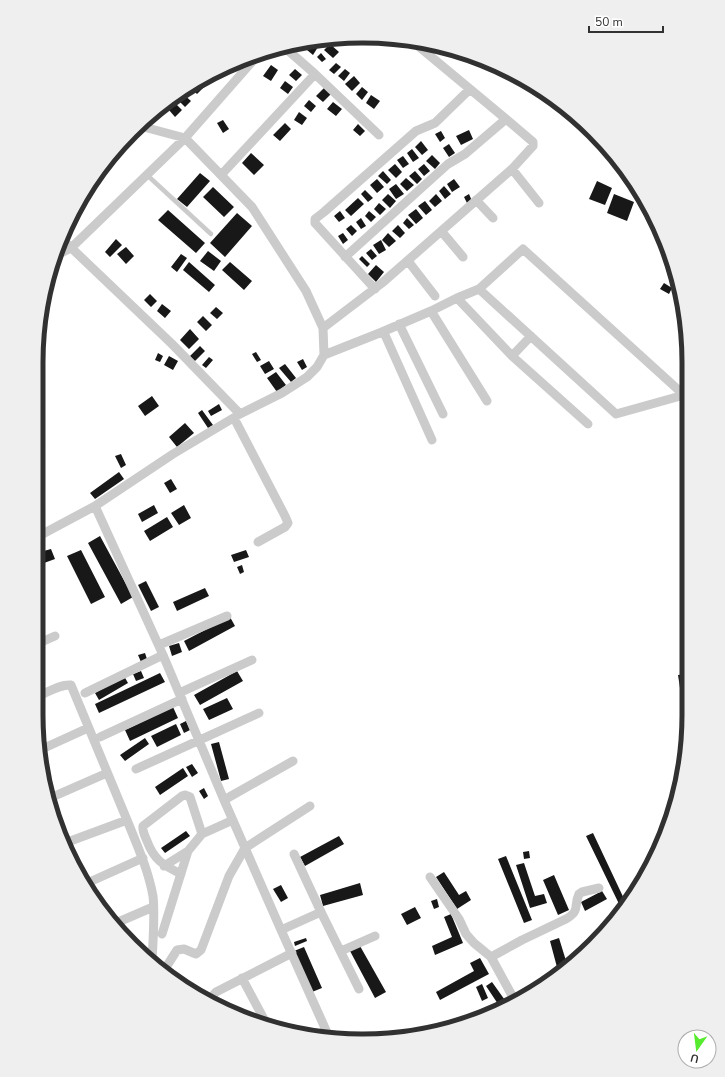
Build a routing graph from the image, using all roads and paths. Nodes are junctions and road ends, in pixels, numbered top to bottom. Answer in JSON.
{"nodes":[{"id":1,"x":421,"y":48,"type":"edge"},
{"id":2,"x":289,"y":52,"type":"edge"},
{"id":3,"x":251,"y":63,"type":"edge"},
{"id":4,"x":315,"y":74,"type":"junction"},
{"id":5,"x":470,"y":89,"type":"junction"},
{"id":6,"x":506,"y":119,"type":"junction"},
{"id":7,"x":146,"y":128,"type":"edge"},
{"id":8,"x":378,"y":135,"type":"dead end"},
{"id":9,"x":185,"y":138,"type":"junction"},
{"id":10,"x":512,"y":169,"type":"junction"},
{"id":11,"x":221,"y":175,"type":"junction"},
{"id":12,"x":147,"y":176,"type":"junction"},
{"id":13,"x":476,"y":200,"type":"junction"},
{"id":14,"x":539,"y":203,"type":"dead end"},
{"id":15,"x":493,"y":218,"type":"dead end"},
{"id":16,"x":442,"y":232,"type":"junction"},
{"id":17,"x":211,"y":234,"type":"dead end"},
{"id":18,"x":66,"y":243,"type":"edge"},
{"id":19,"x":71,"y":248,"type":"junction"},
{"id":20,"x":63,"y":252,"type":"edge"},
{"id":21,"x":345,"y":257,"type":"junction"},
{"id":22,"x":463,"y":257,"type":"dead end"},
{"id":23,"x":408,"y":261,"type":"junction"},
{"id":24,"x":375,"y":289,"type":"junction"},
{"id":25,"x":479,"y":289,"type":"junction"},
{"id":26,"x":435,"y":296,"type":"dead end"},
{"id":27,"x":457,"y":298,"type":"junction"},
{"id":28,"x":431,"y":311,"type":"junction"},
{"id":29,"x":399,"y":324,"type":"junction"},
{"id":30,"x":322,"y":328,"type":"junction"},
{"id":31,"x":382,"y":332,"type":"junction"},
{"id":32,"x":531,"y":336,"type":"junction"},
{"id":33,"x":324,"y":355,"type":"junction"},
{"id":34,"x":512,"y":356,"type":"junction"},
{"id":35,"x":682,"y":393,"type":"edge"},
{"id":36,"x":682,"y":396,"type":"edge"},
{"id":37,"x":487,"y":402,"type":"dead end"},
{"id":38,"x":443,"y":414,"type":"dead end"},
{"id":39,"x":237,"y":416,"type":"junction"},
{"id":40,"x":588,"y":424,"type":"dead end"},
{"id":41,"x":432,"y":440,"type":"dead end"},
{"id":42,"x":95,"y":506,"type":"junction"},
{"id":43,"x":43,"y":534,"type":"edge"},
{"id":44,"x":258,"y":542,"type":"dead end"},
{"id":45,"x":227,"y":616,"type":"dead end"},
{"id":46,"x":55,"y":636,"type":"dead end"},
{"id":47,"x":43,"y":641,"type":"edge"},
{"id":48,"x":159,"y":645,"type":"junction"},
{"id":49,"x":164,"y":655,"type":"junction"},
{"id":50,"x":252,"y":660,"type":"dead end"},
{"id":51,"x":43,"y":694,"type":"edge"},
{"id":52,"x":84,"y":694,"type":"dead end"},
{"id":53,"x":181,"y":696,"type":"junction"},
{"id":54,"x":259,"y":713,"type":"dead end"},
{"id":55,"x":88,"y":728,"type":"junction"},
{"id":56,"x":100,"y":737,"type":"dead end"},
{"id":57,"x":199,"y":740,"type":"junction"},
{"id":58,"x":45,"y":748,"type":"edge"},
{"id":59,"x":294,"y":761,"type":"dead end"},
{"id":60,"x":136,"y":769,"type":"dead end"},
{"id":61,"x":107,"y":773,"type":"junction"},
{"id":62,"x":54,"y":796,"type":"edge"},
{"id":63,"x":224,"y":800,"type":"junction"},
{"id":64,"x":310,"y":806,"type":"dead end"},
{"id":65,"x":127,"y":820,"type":"junction"},
{"id":66,"x":233,"y":820,"type":"junction"},
{"id":67,"x":202,"y":834,"type":"junction"},
{"id":68,"x":69,"y":841,"type":"edge"},
{"id":69,"x":245,"y":848,"type":"junction"},
{"id":70,"x":188,"y":851,"type":"junction"},
{"id":71,"x":294,"y":854,"type":"dead end"},
{"id":72,"x":143,"y":858,"type":"junction"},
{"id":73,"x":164,"y":866,"type":"junction"},
{"id":74,"x":181,"y":874,"type":"junction"},
{"id":75,"x":430,"y":877,"type":"dead end"},
{"id":76,"x":91,"y":881,"type":"edge"},
{"id":77,"x":599,"y":888,"type":"dead end"},
{"id":78,"x":154,"y":907,"type":"junction"},
{"id":79,"x":321,"y":912,"type":"junction"},
{"id":80,"x":119,"y":922,"type":"edge"},
{"id":81,"x":281,"y":930,"type":"junction"},
{"id":82,"x":162,"y":934,"type":"dead end"},
{"id":83,"x":375,"y":936,"type":"dead end"},
{"id":84,"x":341,"y":951,"type":"junction"},
{"id":85,"x":292,"y":953,"type":"junction"},
{"id":86,"x":151,"y":954,"type":"edge"},
{"id":87,"x":491,"y":957,"type":"junction"},
{"id":88,"x":166,"y":966,"type":"edge"},
{"id":89,"x":242,"y":978,"type":"junction"},
{"id":90,"x":359,"y":989,"type":"dead end"},
{"id":91,"x":212,"y":996,"type":"edge"},
{"id":92,"x":512,"y":996,"type":"edge"},
{"id":93,"x":263,"y":1018,"type":"edge"},
{"id":94,"x":326,"y":1031,"type":"edge"}],
"edges":[{"from":1,"to":5,"type":"street"},
{"from":2,"to":4,"type":"street"},
{"from":3,"to":9,"type":"street"},
{"from":4,"to":8,"type":"street"},
{"from":4,"to":11,"type":"street"},
{"from":5,"to":6,"type":"street"},
{"from":5,"to":21,"type":"street"},
{"from":6,"to":10,"type":"street"},
{"from":6,"to":21,"type":"street"},
{"from":7,"to":9,"type":"street"},
{"from":9,"to":11,"type":"street"},
{"from":9,"to":12,"type":"street"},
{"from":10,"to":13,"type":"street"},
{"from":10,"to":14,"type":"street"},
{"from":11,"to":30,"type":"street"},
{"from":12,"to":17,"type":"lane"},
{"from":12,"to":19,"type":"street"},
{"from":13,"to":15,"type":"street"},
{"from":13,"to":16,"type":"street"},
{"from":16,"to":22,"type":"street"},
{"from":16,"to":23,"type":"street"},
{"from":18,"to":19,"type":"street"},
{"from":19,"to":20,"type":"street"},
{"from":19,"to":39,"type":"street"},
{"from":21,"to":24,"type":"street"},
{"from":23,"to":24,"type":"street"},
{"from":23,"to":26,"type":"street"},
{"from":24,"to":30,"type":"street"},
{"from":25,"to":27,"type":"street"},
{"from":25,"to":32,"type":"street"},
{"from":25,"to":35,"type":"street"},
{"from":27,"to":28,"type":"street"},
{"from":27,"to":34,"type":"street"},
{"from":28,"to":29,"type":"street"},
{"from":28,"to":37,"type":"street"},
{"from":29,"to":31,"type":"street"},
{"from":29,"to":38,"type":"street"},
{"from":30,"to":33,"type":"street"},
{"from":31,"to":33,"type":"street"},
{"from":31,"to":41,"type":"street"},
{"from":32,"to":34,"type":"street"},
{"from":32,"to":36,"type":"street"},
{"from":33,"to":39,"type":"street"},
{"from":34,"to":40,"type":"street"},
{"from":39,"to":42,"type":"street"},
{"from":39,"to":44,"type":"street"},
{"from":42,"to":43,"type":"street"},
{"from":42,"to":48,"type":"street"},
{"from":45,"to":48,"type":"street"},
{"from":46,"to":47,"type":"street"},
{"from":48,"to":49,"type":"street"},
{"from":49,"to":52,"type":"street"},
{"from":49,"to":53,"type":"street"},
{"from":50,"to":53,"type":"street"},
{"from":51,"to":55,"type":"street"},
{"from":53,"to":56,"type":"street"},
{"from":53,"to":57,"type":"street"},
{"from":54,"to":57,"type":"street"},
{"from":55,"to":58,"type":"street"},
{"from":55,"to":61,"type":"street"},
{"from":57,"to":60,"type":"street"},
{"from":57,"to":63,"type":"street"},
{"from":59,"to":63,"type":"street"},
{"from":61,"to":62,"type":"street"},
{"from":61,"to":65,"type":"street"},
{"from":63,"to":66,"type":"street"},
{"from":64,"to":69,"type":"street"},
{"from":65,"to":68,"type":"street"},
{"from":65,"to":72,"type":"street"},
{"from":66,"to":67,"type":"street"},
{"from":66,"to":69,"type":"street"},
{"from":67,"to":70,"type":"street"},
{"from":67,"to":73,"type":"street"},
{"from":69,"to":81,"type":"street"},
{"from":69,"to":88,"type":"street"},
{"from":70,"to":73,"type":"street"},
{"from":70,"to":74,"type":"street"},
{"from":71,"to":79,"type":"street"},
{"from":72,"to":76,"type":"street"},
{"from":72,"to":78,"type":"street"},
{"from":73,"to":74,"type":"street"},
{"from":74,"to":82,"type":"street"},
{"from":75,"to":87,"type":"street"},
{"from":77,"to":87,"type":"street"},
{"from":78,"to":80,"type":"street"},
{"from":78,"to":86,"type":"street"},
{"from":79,"to":81,"type":"street"},
{"from":79,"to":84,"type":"street"},
{"from":81,"to":85,"type":"street"},
{"from":83,"to":84,"type":"street"},
{"from":84,"to":90,"type":"street"},
{"from":85,"to":89,"type":"street"},
{"from":85,"to":94,"type":"street"},
{"from":87,"to":92,"type":"street"},
{"from":89,"to":91,"type":"street"},
{"from":89,"to":93,"type":"street"}]}
